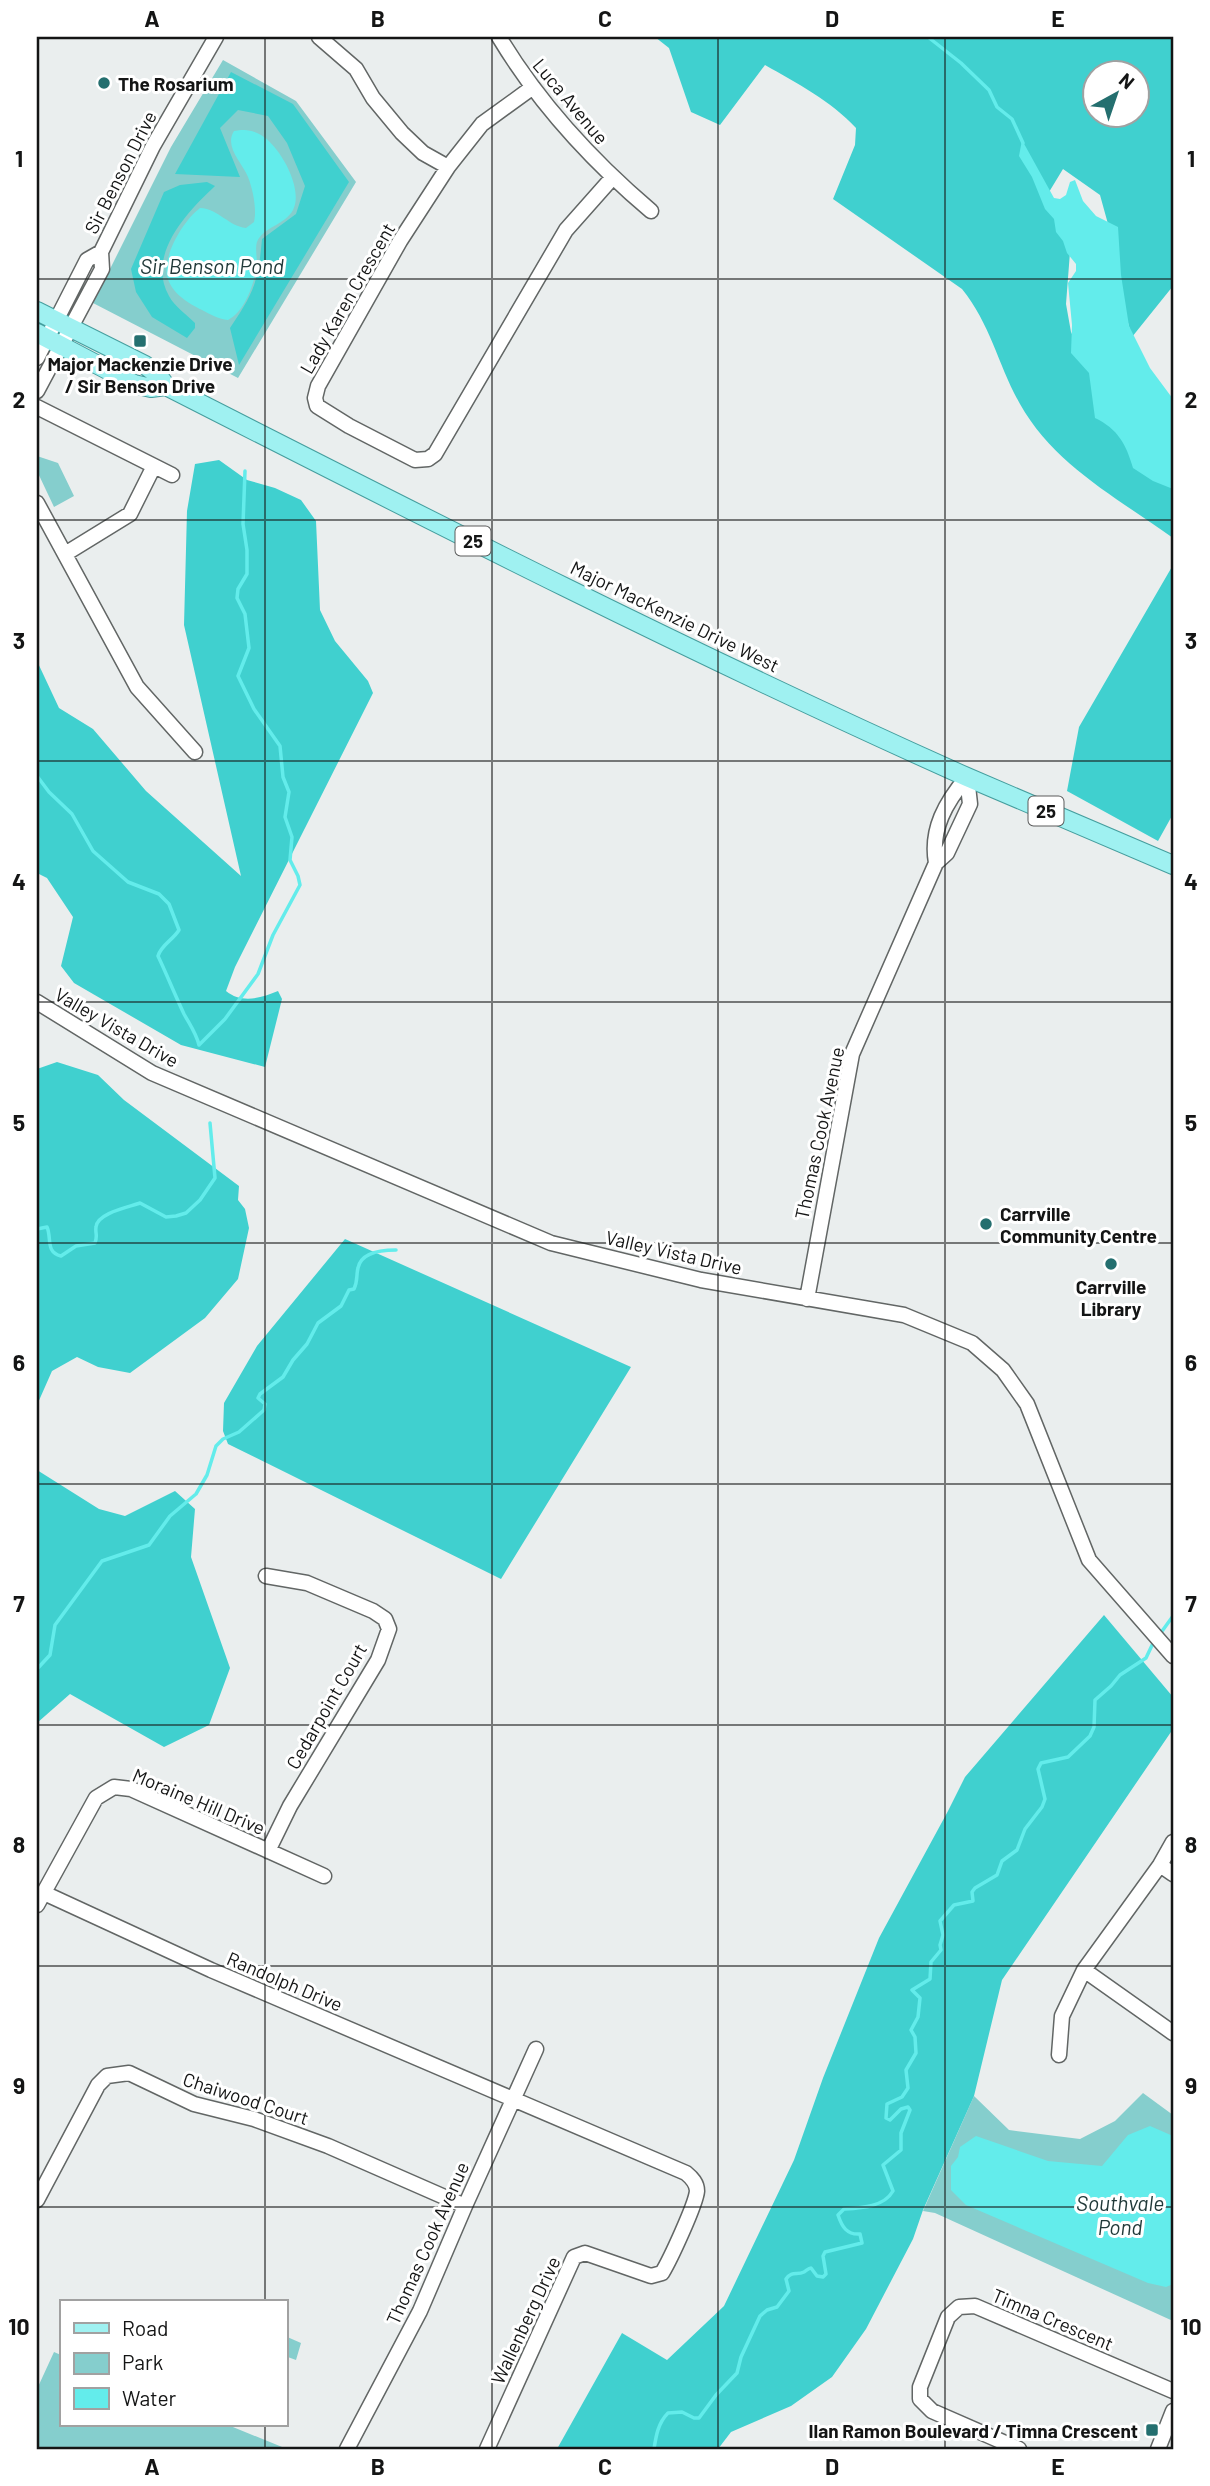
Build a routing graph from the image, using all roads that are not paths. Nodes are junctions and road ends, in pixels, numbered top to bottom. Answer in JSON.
{"nodes":[{"id":1,"x":216,"y":37,"type":"edge"},
{"id":2,"x":319,"y":37,"type":"edge"},
{"id":3,"x":499,"y":37,"type":"edge"},
{"id":4,"x":533,"y":87,"type":"junction"},
{"id":5,"x":448,"y":167,"type":"junction"},
{"id":6,"x":613,"y":177,"type":"junction"},
{"id":7,"x":651,"y":211,"type":"dead end"},
{"id":8,"x":37,"y":311,"type":"edge"},
{"id":9,"x":64,"y":324,"type":"junction"},
{"id":10,"x":48,"y":339,"type":"edge"},
{"id":11,"x":37,"y":358,"type":"edge"},
{"id":12,"x":166,"y":386,"type":"junction"},
{"id":13,"x":37,"y":391,"type":"edge"},
{"id":14,"x":37,"y":407,"type":"edge"},
{"id":15,"x":154,"y":466,"type":"junction"},
{"id":16,"x":172,"y":475,"type":"dead end"},
{"id":17,"x":37,"y":503,"type":"edge"},
{"id":18,"x":65,"y":554,"type":"junction"},
{"id":19,"x":195,"y":752,"type":"dead end"},
{"id":20,"x":967,"y":777,"type":"junction"},
{"id":21,"x":936,"y":863,"type":"junction"},
{"id":22,"x":1173,"y":865,"type":"edge"},
{"id":23,"x":37,"y":1002,"type":"edge"},
{"id":24,"x":807,"y":1299,"type":"junction"},
{"id":25,"x":266,"y":1576,"type":"dead end"},
{"id":26,"x":1173,"y":1656,"type":"edge"},
{"id":27,"x":1173,"y":1842,"type":"edge"},
{"id":28,"x":268,"y":1851,"type":"junction"},
{"id":29,"x":1160,"y":1865,"type":"junction"},
{"id":30,"x":1173,"y":1874,"type":"edge"},
{"id":31,"x":324,"y":1876,"type":"dead end"},
{"id":32,"x":40,"y":1899,"type":"edge"},
{"id":33,"x":1084,"y":1970,"type":"junction"},
{"id":34,"x":1173,"y":2033,"type":"edge"},
{"id":35,"x":536,"y":2049,"type":"dead end"},
{"id":36,"x":1059,"y":2055,"type":"dead end"},
{"id":37,"x":514,"y":2098,"type":"junction"},
{"id":38,"x":37,"y":2200,"type":"edge"},
{"id":39,"x":464,"y":2206,"type":"junction"},
{"id":40,"x":1173,"y":2390,"type":"edge"},
{"id":41,"x":1173,"y":2411,"type":"edge"},
{"id":42,"x":347,"y":2449,"type":"edge"},
{"id":43,"x":486,"y":2449,"type":"edge"},
{"id":44,"x":1018,"y":2449,"type":"edge"},
{"id":45,"x":1158,"y":2449,"type":"edge"}],
"edges":[{"from":1,"to":9,"type":"street","name":"Sir Benson Drive"},
{"from":2,"to":5,"type":"street"},
{"from":3,"to":4,"type":"street","name":"Luca Avenue"},
{"from":4,"to":5,"type":"street","name":"Lady Karen Crescent"},
{"from":4,"to":6,"type":"street","name":"Luca Avenue"},
{"from":5,"to":6,"type":"street","name":"Lady Karen Crescent"},
{"from":6,"to":7,"type":"street","name":"Luca Avenue"},
{"from":8,"to":9,"type":"main road","name":"Major MacKenzie Drive West","number":"25"},
{"from":9,"to":10,"type":"street","name":"Sir Benson Drive"},
{"from":9,"to":12,"type":"main road","name":"Major MacKenzie Drive West","number":"25"},
{"from":10,"to":11,"type":"street"},
{"from":10,"to":12,"type":"main road","name":"Major MacKenzie Drive West"},
{"from":10,"to":13,"type":"street"},
{"from":12,"to":20,"type":"main road","name":"Major MacKenzie Drive West","number":"25"},
{"from":14,"to":15,"type":"street"},
{"from":15,"to":16,"type":"street"},
{"from":15,"to":18,"type":"street"},
{"from":17,"to":18,"type":"street"},
{"from":18,"to":19,"type":"street"},
{"from":20,"to":21,"type":"street","name":"Thomas Cook Avenue"},
{"from":20,"to":21,"type":"street","name":"Thomas Cook Avenue"},
{"from":20,"to":22,"type":"main road","name":"Major MacKenzie Drive West","number":"25"},
{"from":21,"to":24,"type":"street","name":"Thomas Cook Avenue"},
{"from":23,"to":24,"type":"street","name":"Valley Vista Drive"},
{"from":24,"to":26,"type":"street","name":"Valley Vista Drive"},
{"from":25,"to":28,"type":"street","name":"Cedarpoint Court"},
{"from":27,"to":29,"type":"street"},
{"from":28,"to":31,"type":"street","name":"Moraine Hill Drive"},
{"from":28,"to":32,"type":"street","name":"Moraine Hill Drive"},
{"from":29,"to":30,"type":"street"},
{"from":29,"to":33,"type":"street"},
{"from":32,"to":37,"type":"street","name":"Randolph Drive"},
{"from":33,"to":34,"type":"street"},
{"from":33,"to":36,"type":"street"},
{"from":35,"to":37,"type":"street","name":"Thomas Cook Avenue"},
{"from":37,"to":39,"type":"street","name":"Thomas Cook Avenue"},
{"from":37,"to":43,"type":"street","name":"Wallenberg Drive"},
{"from":38,"to":39,"type":"street","name":"Chaiwood Court"},
{"from":39,"to":42,"type":"street","name":"Thomas Cook Avenue"},
{"from":40,"to":44,"type":"street","name":"Timna Crescent"},
{"from":41,"to":45,"type":"street"}]}
